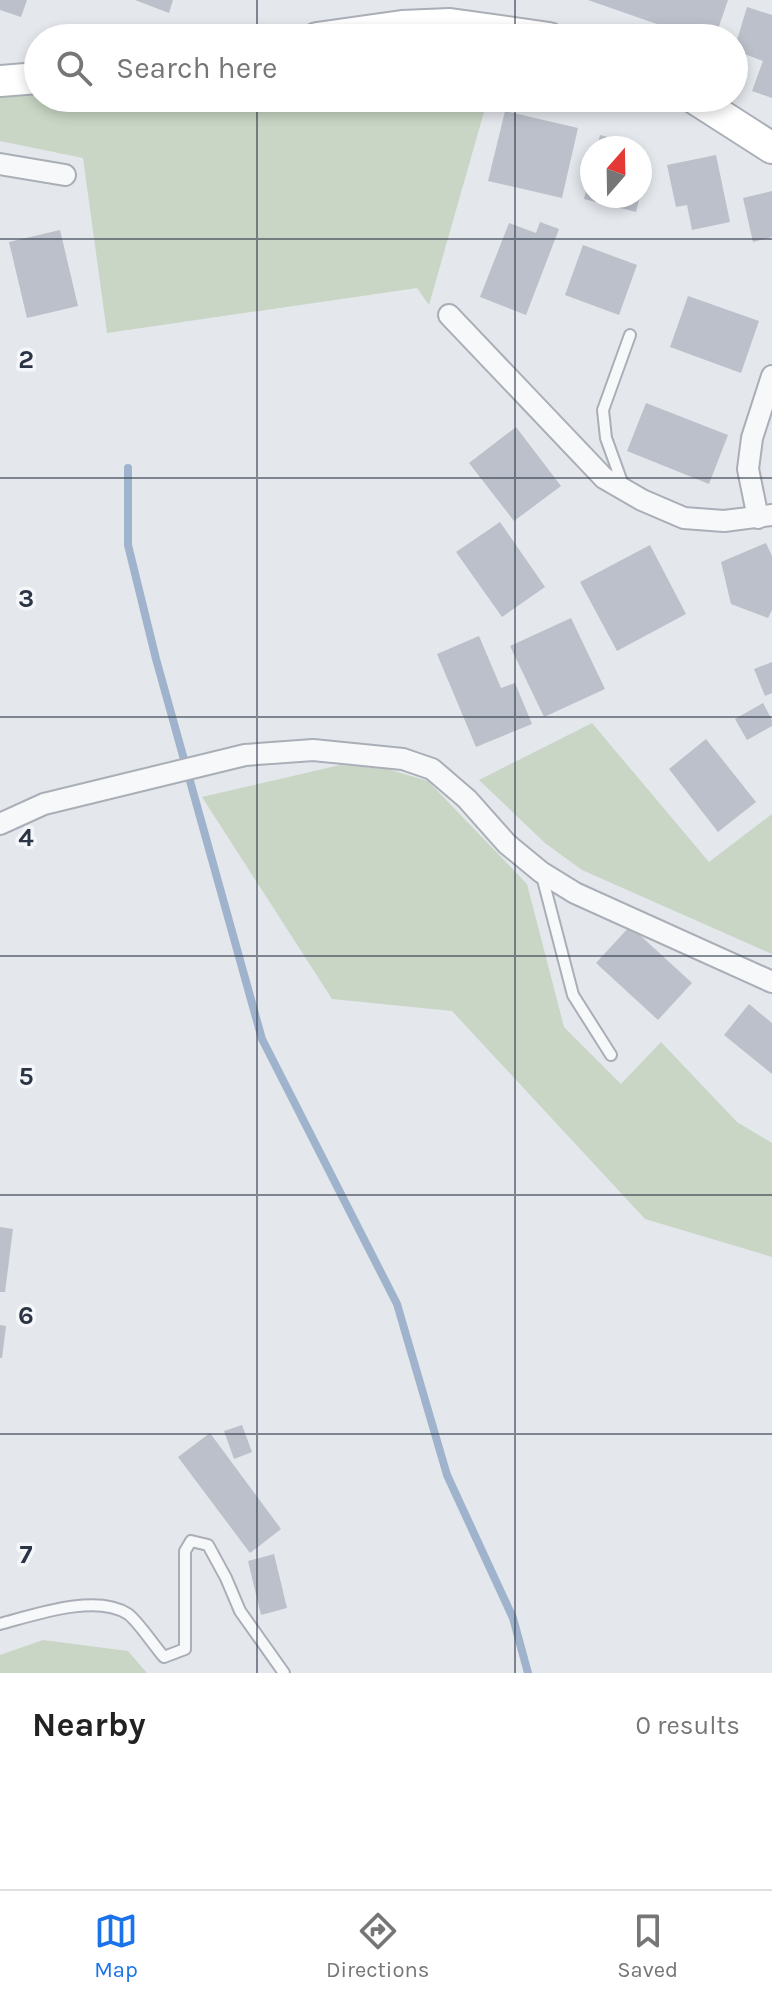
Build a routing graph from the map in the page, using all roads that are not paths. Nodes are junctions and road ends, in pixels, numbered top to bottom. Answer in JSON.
{"nodes":[{"id":1,"x":24,"y":79,"type":"edge"},
{"id":2,"x":0,"y":81,"type":"edge"},
{"id":3,"x":716,"y":112,"type":"edge"},
{"id":4,"x":772,"y":148,"type":"edge"},
{"id":5,"x":0,"y":164,"type":"edge"},
{"id":6,"x":65,"y":175,"type":"dead end"},
{"id":7,"x":449,"y":315,"type":"dead end"},
{"id":8,"x":630,"y":335,"type":"dead end"},
{"id":9,"x":772,"y":376,"type":"edge"},
{"id":10,"x":624,"y":490,"type":"junction"},
{"id":11,"x":765,"y":517,"type":"edge"},
{"id":12,"x":0,"y":824,"type":"edge"},
{"id":13,"x":541,"y":872,"type":"junction"},
{"id":14,"x":772,"y":982,"type":"edge"},
{"id":15,"x":611,"y":1055,"type":"dead end"},
{"id":16,"x":0,"y":1624,"type":"edge"},
{"id":17,"x":284,"y":1673,"type":"edge"}],
"edges":[{"from":1,"to":2,"type":"street"},
{"from":3,"to":4,"type":"street"},
{"from":5,"to":6,"type":"street"},
{"from":7,"to":10,"type":"street"},
{"from":8,"to":10,"type":"lane"},
{"from":9,"to":11,"type":"street"},
{"from":10,"to":11,"type":"street"},
{"from":12,"to":13,"type":"street"},
{"from":13,"to":14,"type":"street"},
{"from":13,"to":15,"type":"lane"},
{"from":16,"to":17,"type":"lane"}]}
